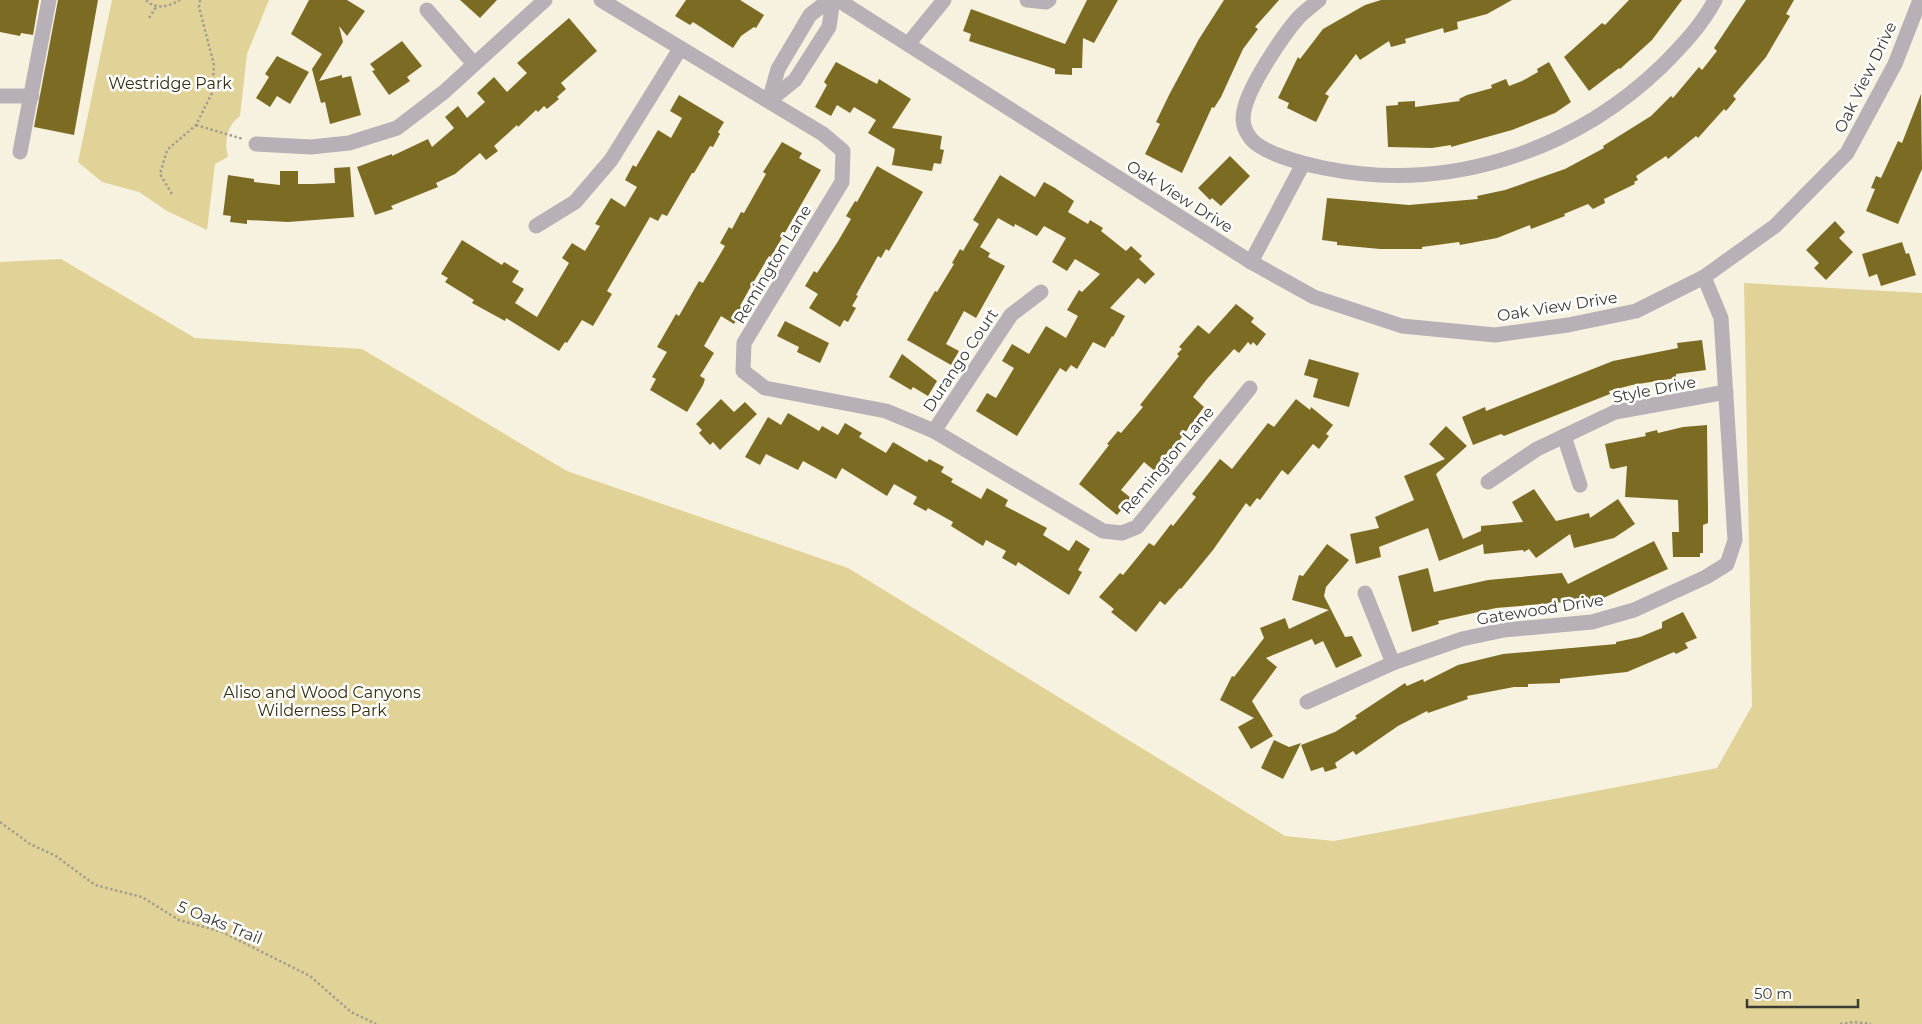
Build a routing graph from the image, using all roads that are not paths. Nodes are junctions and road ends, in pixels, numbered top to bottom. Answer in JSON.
{"nodes":[{"id":1,"x":49,"y":0,"type":"edge"},
{"id":2,"x":544,"y":0,"type":"edge"},
{"id":3,"x":601,"y":0,"type":"edge"},
{"id":4,"x":831,"y":0,"type":"edge"},
{"id":5,"x":838,"y":0,"type":"edge"},
{"id":6,"x":944,"y":0,"type":"edge"},
{"id":7,"x":1027,"y":0,"type":"edge"},
{"id":8,"x":1049,"y":0,"type":"edge"},
{"id":9,"x":1320,"y":0,"type":"edge"},
{"id":10,"x":1715,"y":0,"type":"edge"},
{"id":11,"x":1920,"y":0,"type":"edge"},
{"id":12,"x":427,"y":10,"type":"dead end"},
{"id":13,"x":908,"y":44,"type":"junction"},
{"id":14,"x":680,"y":49,"type":"junction"},
{"id":15,"x":788,"y":52,"type":"junction"},
{"id":16,"x":806,"y":63,"type":"junction"},
{"id":17,"x":474,"y":64,"type":"junction"},
{"id":18,"x":0,"y":96,"type":"edge"},
{"id":19,"x":32,"y":96,"type":"junction"},
{"id":20,"x":769,"y":101,"type":"junction"},
{"id":21,"x":256,"y":144,"type":"road end"},
{"id":22,"x":20,"y":152,"type":"dead end"},
{"id":23,"x":1303,"y":164,"type":"junction"},
{"id":24,"x":536,"y":226,"type":"dead end"},
{"id":25,"x":1252,"y":262,"type":"junction"},
{"id":26,"x":1704,"y":277,"type":"junction"},
{"id":27,"x":1041,"y":292,"type":"dead end"},
{"id":28,"x":1250,"y":388,"type":"dead end"},
{"id":29,"x":1726,"y":392,"type":"junction"},
{"id":30,"x":934,"y":430,"type":"junction"},
{"id":31,"x":1564,"y":436,"type":"junction"},
{"id":32,"x":1488,"y":482,"type":"dead end"},
{"id":33,"x":1580,"y":485,"type":"dead end"},
{"id":34,"x":1365,"y":593,"type":"dead end"},
{"id":35,"x":1393,"y":663,"type":"junction"},
{"id":36,"x":1307,"y":702,"type":"dead end"}],
"edges":[{"from":1,"to":19,"type":"street"},
{"from":2,"to":17,"type":"street"},
{"from":3,"to":14,"type":"street","name":"Remington Lane"},
{"from":4,"to":15,"type":"street"},
{"from":4,"to":16,"type":"street"},
{"from":5,"to":13,"type":"street","name":"Oak View Drive"},
{"from":6,"to":13,"type":"street"},
{"from":7,"to":8,"type":"street"},
{"from":9,"to":23,"type":"street"},
{"from":10,"to":23,"type":"street"},
{"from":11,"to":26,"type":"street","name":"Oak View Drive"},
{"from":12,"to":17,"type":"street"},
{"from":13,"to":25,"type":"street","name":"Oak View Drive"},
{"from":14,"to":20,"type":"street","name":"Remington Lane"},
{"from":14,"to":24,"type":"street"},
{"from":15,"to":16,"type":"street"},
{"from":15,"to":20,"type":"street"},
{"from":16,"to":20,"type":"street"},
{"from":17,"to":21,"type":"street"},
{"from":18,"to":19,"type":"street"},
{"from":19,"to":22,"type":"street"},
{"from":20,"to":30,"type":"street","name":"Remington Lane"},
{"from":23,"to":25,"type":"street"},
{"from":25,"to":26,"type":"street","name":"Oak View Drive"},
{"from":26,"to":29,"type":"street","name":"Gatewood Drive"},
{"from":27,"to":30,"type":"street","name":"Durango Court"},
{"from":28,"to":30,"type":"street","name":"Remington Lane"},
{"from":29,"to":31,"type":"street","name":"Style Drive"},
{"from":29,"to":35,"type":"street","name":"Gatewood Drive"},
{"from":31,"to":32,"type":"street","name":"Style Drive"},
{"from":31,"to":33,"type":"street"},
{"from":34,"to":35,"type":"street"},
{"from":35,"to":36,"type":"street","name":"Gatewood Drive"}]}
